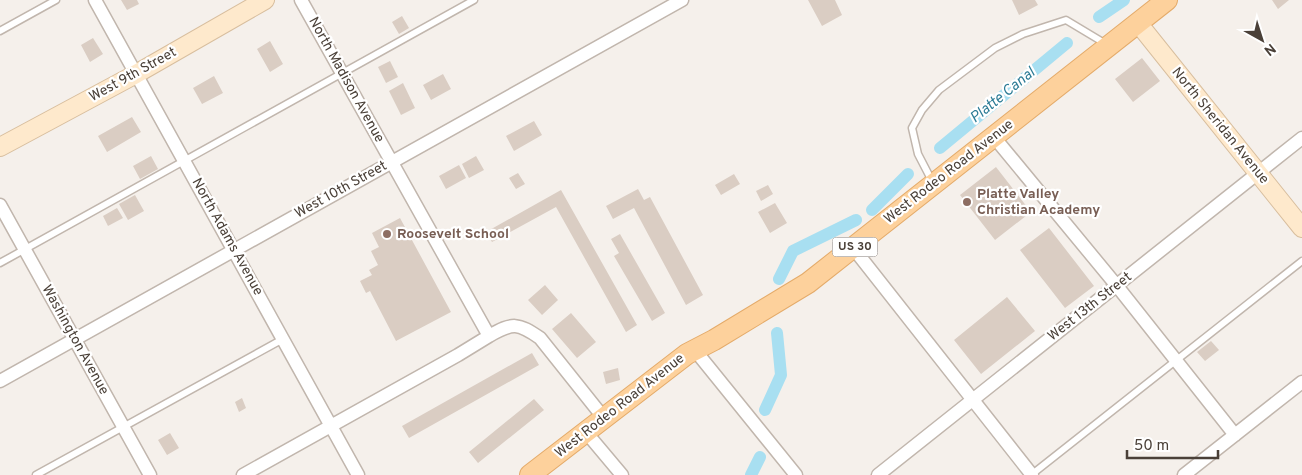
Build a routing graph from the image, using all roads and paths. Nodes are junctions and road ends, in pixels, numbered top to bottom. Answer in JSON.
{"nodes":[{"id":1,"x":56,"y":0,"type":"edge"},
{"id":2,"x":95,"y":0,"type":"edge"},
{"id":3,"x":265,"y":0,"type":"edge"},
{"id":4,"x":301,"y":0,"type":"edge"},
{"id":5,"x":474,"y":0,"type":"edge"},
{"id":6,"x":682,"y":0,"type":"edge"},
{"id":7,"x":1167,"y":0,"type":"edge"},
{"id":8,"x":1138,"y":23,"type":"junction"},
{"id":9,"x":0,"y":31,"type":"edge"},
{"id":10,"x":1109,"y":46,"type":"junction"},
{"id":11,"x":342,"y":73,"type":"junction"},
{"id":12,"x":136,"y":74,"type":"junction"},
{"id":13,"x":994,"y":137,"type":"junction"},
{"id":14,"x":1302,"y":138,"type":"edge"},
{"id":15,"x":0,"y":147,"type":"edge"},
{"id":16,"x":184,"y":161,"type":"junction"},
{"id":17,"x":392,"y":161,"type":"junction"},
{"id":18,"x":1258,"y":173,"type":"junction"},
{"id":19,"x":934,"y":185,"type":"junction"},
{"id":20,"x":0,"y":205,"type":"edge"},
{"id":21,"x":1302,"y":228,"type":"edge"},
{"id":22,"x":854,"y":248,"type":"junction"},
{"id":23,"x":25,"y":250,"type":"junction"},
{"id":24,"x":234,"y":250,"type":"junction"},
{"id":25,"x":1302,"y":261,"type":"edge"},
{"id":26,"x":0,"y":263,"type":"edge"},
{"id":27,"x":1117,"y":286,"type":"junction"},
{"id":28,"x":489,"y":336,"type":"junction"},
{"id":29,"x":75,"y":339,"type":"junction"},
{"id":30,"x":283,"y":339,"type":"junction"},
{"id":31,"x":694,"y":349,"type":"junction"},
{"id":32,"x":1177,"y":360,"type":"junction"},
{"id":33,"x":0,"y":381,"type":"edge"},
{"id":34,"x":1302,"y":382,"type":"edge"},
{"id":35,"x":973,"y":400,"type":"junction"},
{"id":36,"x":603,"y":417,"type":"junction"},
{"id":37,"x":332,"y":426,"type":"junction"},
{"id":38,"x":123,"y":427,"type":"junction"},
{"id":39,"x":585,"y":431,"type":"junction"},
{"id":40,"x":1235,"y":435,"type":"junction"},
{"id":41,"x":36,"y":475,"type":"edge"},
{"id":42,"x":150,"y":475,"type":"edge"},
{"id":43,"x":243,"y":475,"type":"edge"},
{"id":44,"x":358,"y":475,"type":"edge"},
{"id":45,"x":530,"y":475,"type":"edge"},
{"id":46,"x":622,"y":475,"type":"edge"},
{"id":47,"x":796,"y":475,"type":"edge"},
{"id":48,"x":878,"y":475,"type":"edge"},
{"id":49,"x":1032,"y":475,"type":"edge"},
{"id":50,"x":1184,"y":475,"type":"edge"}],
"edges":[{"from":1,"to":9,"type":"lane"},
{"from":2,"to":12,"type":"street","name":"North Adams Avenue"},
{"from":3,"to":12,"type":"street","name":"West 9th Street"},
{"from":4,"to":11,"type":"street","name":"North Madison Avenue"},
{"from":5,"to":11,"type":"lane"},
{"from":6,"to":17,"type":"street","name":"West 10th Street"},
{"from":7,"to":8,"type":"main road","name":"West Rodeo Road Avenue","number":"US 30"},
{"from":8,"to":10,"type":"main road","name":"West Rodeo Road Avenue","number":"US 30"},
{"from":8,"to":18,"type":"street","name":"North Sheridan Avenue"},
{"from":10,"to":13,"type":"main road","name":"West Rodeo Road Avenue","number":"US 30"},
{"from":10,"to":19,"type":"lane"},
{"from":11,"to":16,"type":"lane"},
{"from":11,"to":17,"type":"street","name":"North Madison Avenue"},
{"from":12,"to":15,"type":"street","name":"West 9th Street"},
{"from":12,"to":16,"type":"street","name":"North Adams Avenue"},
{"from":13,"to":19,"type":"main road","name":"West Rodeo Road Avenue","number":"US 30"},
{"from":13,"to":27,"type":"street"},
{"from":14,"to":18,"type":"street","name":"West 13th Street"},
{"from":16,"to":23,"type":"lane"},
{"from":16,"to":24,"type":"street","name":"North Adams Avenue"},
{"from":17,"to":24,"type":"street","name":"West 10th Street"},
{"from":17,"to":28,"type":"street","name":"North Madison Avenue"},
{"from":18,"to":21,"type":"street","name":"North Sheridan Avenue"},
{"from":18,"to":27,"type":"street","name":"West 13th Street"},
{"from":19,"to":22,"type":"main road","name":"West Rodeo Road Avenue","number":"US 30"},
{"from":20,"to":23,"type":"street","name":"Washington Avenue"},
{"from":22,"to":31,"type":"main road","name":"West Rodeo Road Avenue","number":"US 30"},
{"from":22,"to":35,"type":"street"},
{"from":23,"to":26,"type":"lane"},
{"from":23,"to":29,"type":"street","name":"Washington Avenue"},
{"from":24,"to":29,"type":"street","name":"West 10th Street"},
{"from":24,"to":30,"type":"street","name":"North Adams Avenue"},
{"from":25,"to":32,"type":"lane"},
{"from":27,"to":32,"type":"street"},
{"from":27,"to":35,"type":"street","name":"West 13th Street"},
{"from":28,"to":36,"type":"street"},
{"from":28,"to":37,"type":"street"},
{"from":29,"to":33,"type":"street","name":"West 10th Street"},
{"from":29,"to":38,"type":"street","name":"Washington Avenue"},
{"from":30,"to":37,"type":"street","name":"North Adams Avenue"},
{"from":30,"to":38,"type":"lane"},
{"from":31,"to":36,"type":"main road","name":"West Rodeo Road Avenue","number":"US 30"},
{"from":31,"to":47,"type":"street"},
{"from":32,"to":40,"type":"street"},
{"from":32,"to":49,"type":"lane"},
{"from":34,"to":40,"type":"street"},
{"from":35,"to":48,"type":"street","name":"West 13th Street"},
{"from":35,"to":49,"type":"street"},
{"from":36,"to":39,"type":"main road","name":"West Rodeo Road Avenue","number":"US 30"},
{"from":37,"to":43,"type":"street"},
{"from":37,"to":44,"type":"street","name":"North Adams Avenue"},
{"from":38,"to":41,"type":"lane"},
{"from":38,"to":42,"type":"street","name":"Washington Avenue"},
{"from":39,"to":45,"type":"main road","name":"West Rodeo Road Avenue","number":"US 30"},
{"from":39,"to":46,"type":"street"},
{"from":40,"to":50,"type":"street"}]}
